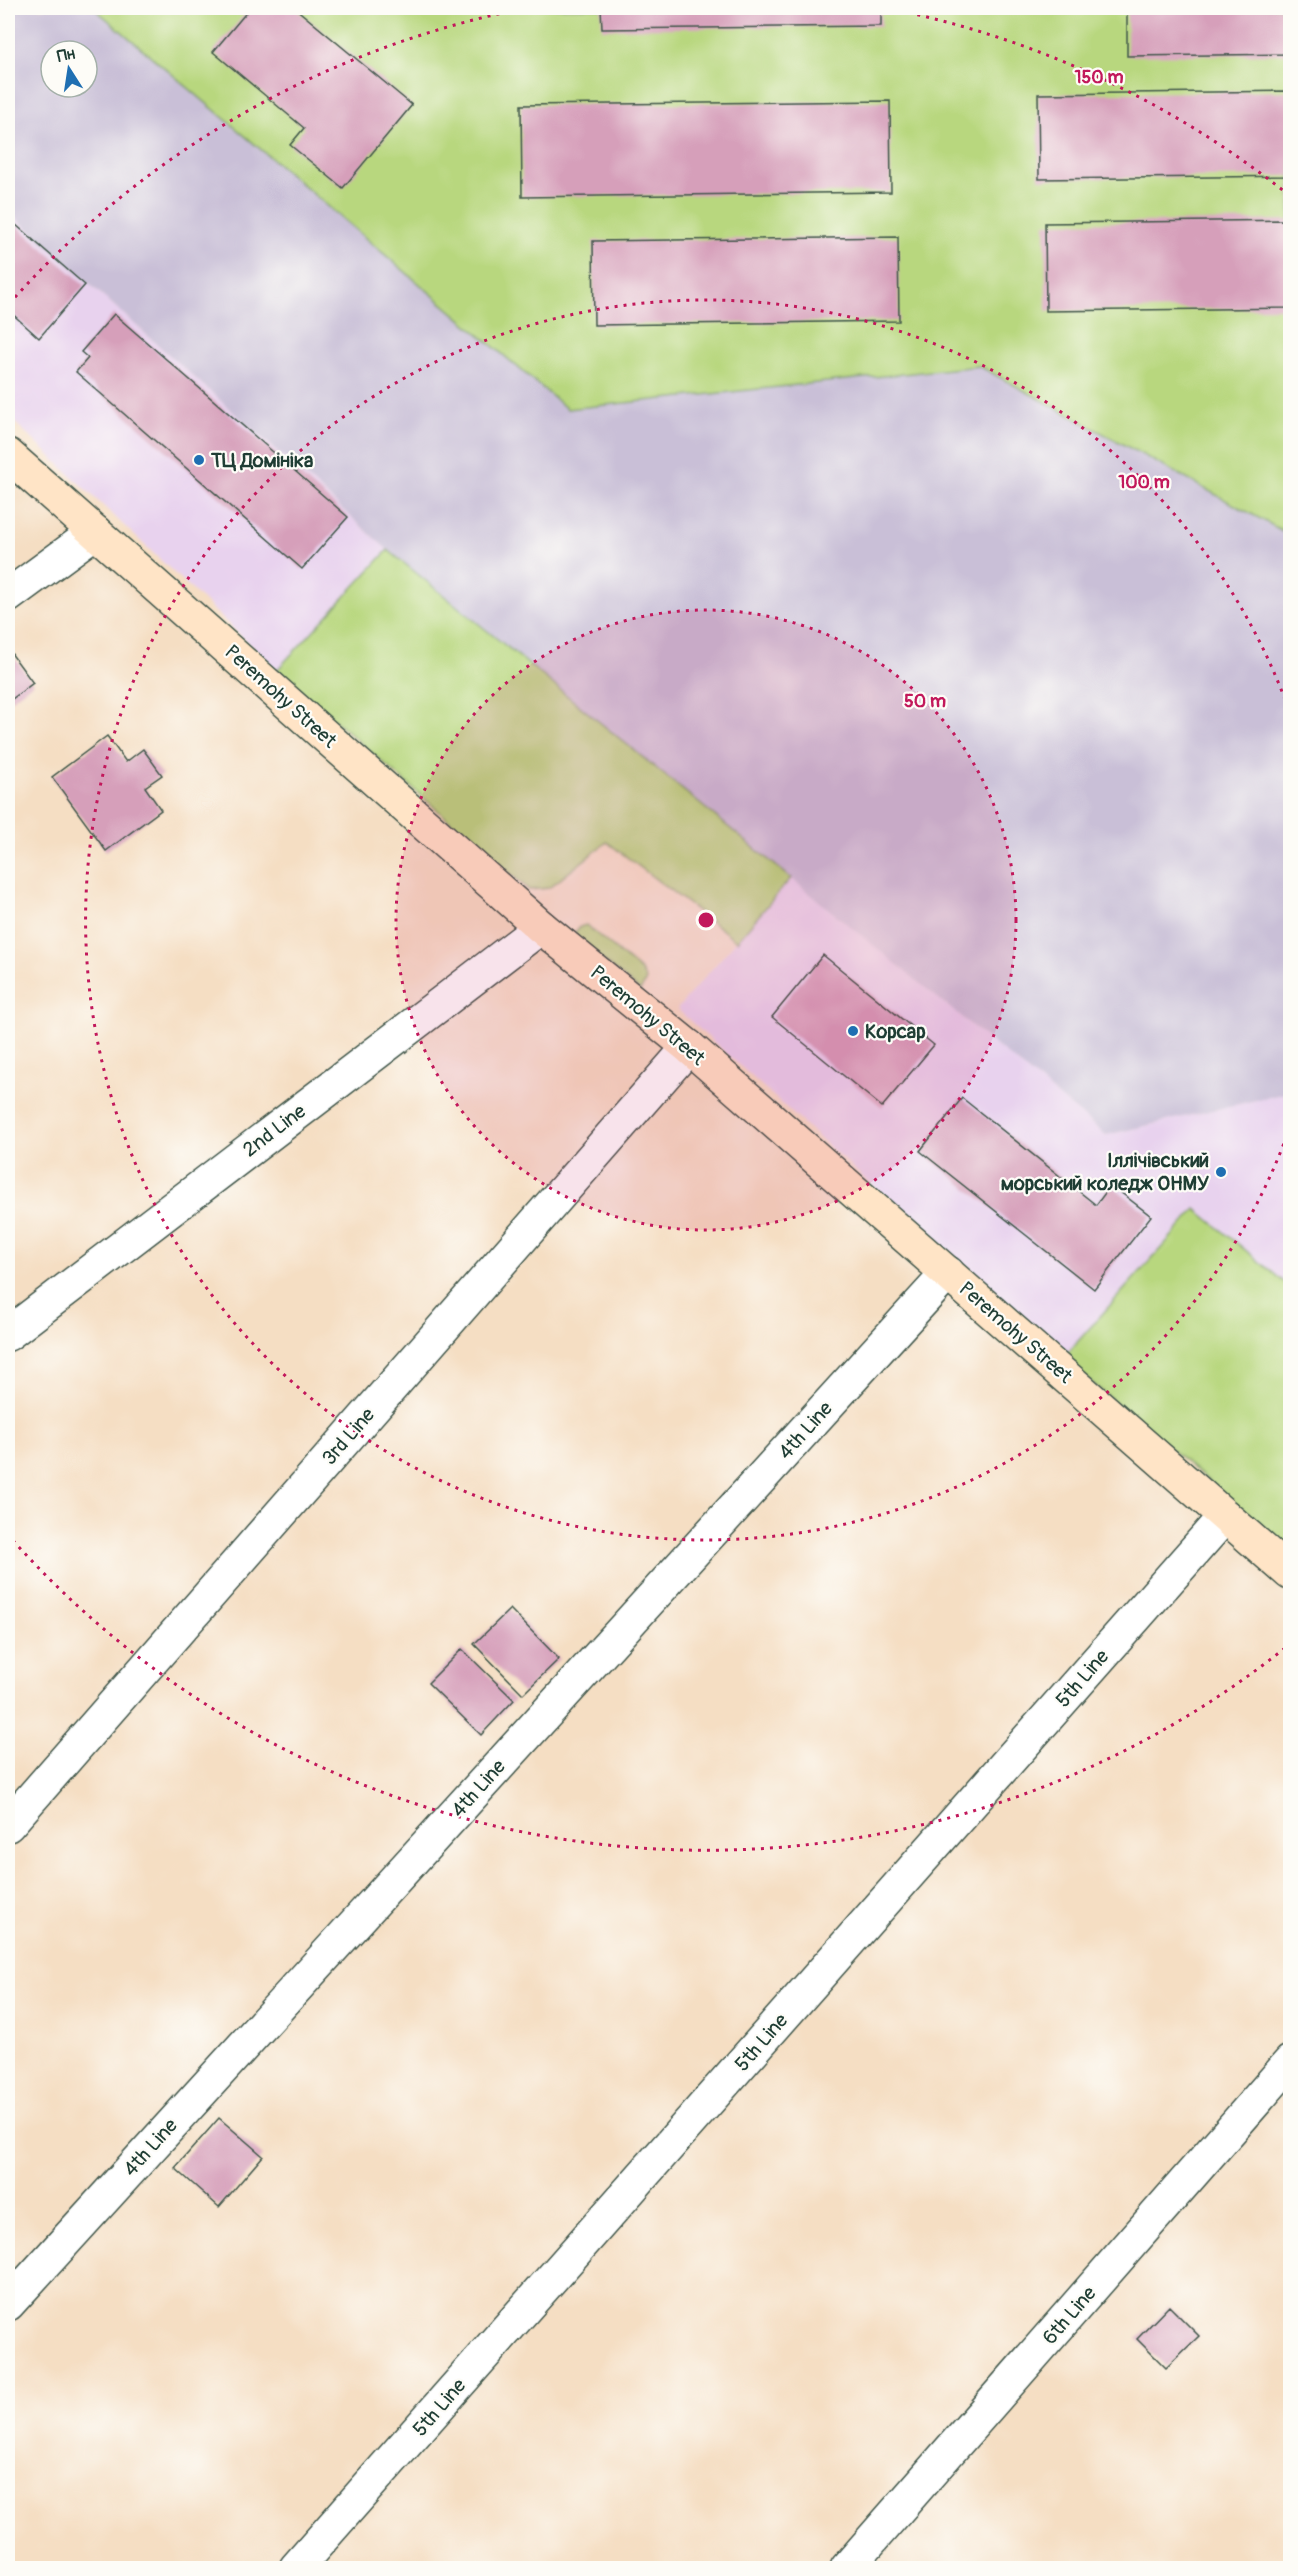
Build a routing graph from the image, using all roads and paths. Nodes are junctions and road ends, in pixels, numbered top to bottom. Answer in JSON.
{"nodes":[{"id":1,"x":8,"y":455,"type":"edge"},
{"id":2,"x":95,"y":532,"type":"junction"},
{"id":3,"x":8,"y":596,"type":"edge"},
{"id":4,"x":541,"y":927,"type":"junction"},
{"id":5,"x":689,"y":1047,"type":"junction"},
{"id":6,"x":948,"y":1273,"type":"junction"},
{"id":7,"x":8,"y":1334,"type":"edge"},
{"id":8,"x":1225,"y":1516,"type":"junction"},
{"id":9,"x":1290,"y":1573,"type":"edge"},
{"id":10,"x":8,"y":1825,"type":"edge"},
{"id":11,"x":1290,"y":2062,"type":"edge"},
{"id":12,"x":8,"y":2304,"type":"edge"},
{"id":13,"x":296,"y":2568,"type":"edge"},
{"id":14,"x":847,"y":2568,"type":"edge"}],
"edges":[{"from":1,"to":2,"type":"main road","name":"Peremohy Street"},
{"from":2,"to":3,"type":"street"},
{"from":2,"to":4,"type":"main road","name":"Peremohy Street"},
{"from":4,"to":5,"type":"main road","name":"Peremohy Street"},
{"from":4,"to":7,"type":"street","name":"2nd Line"},
{"from":5,"to":6,"type":"main road","name":"Peremohy Street"},
{"from":5,"to":10,"type":"street","name":"3rd Line"},
{"from":6,"to":8,"type":"main road","name":"Peremohy Street"},
{"from":6,"to":12,"type":"street","name":"4th Line"},
{"from":8,"to":9,"type":"main road","name":"Peremohy Street"},
{"from":8,"to":13,"type":"street","name":"5th Line"},
{"from":11,"to":14,"type":"street","name":"6th Line"}]}
